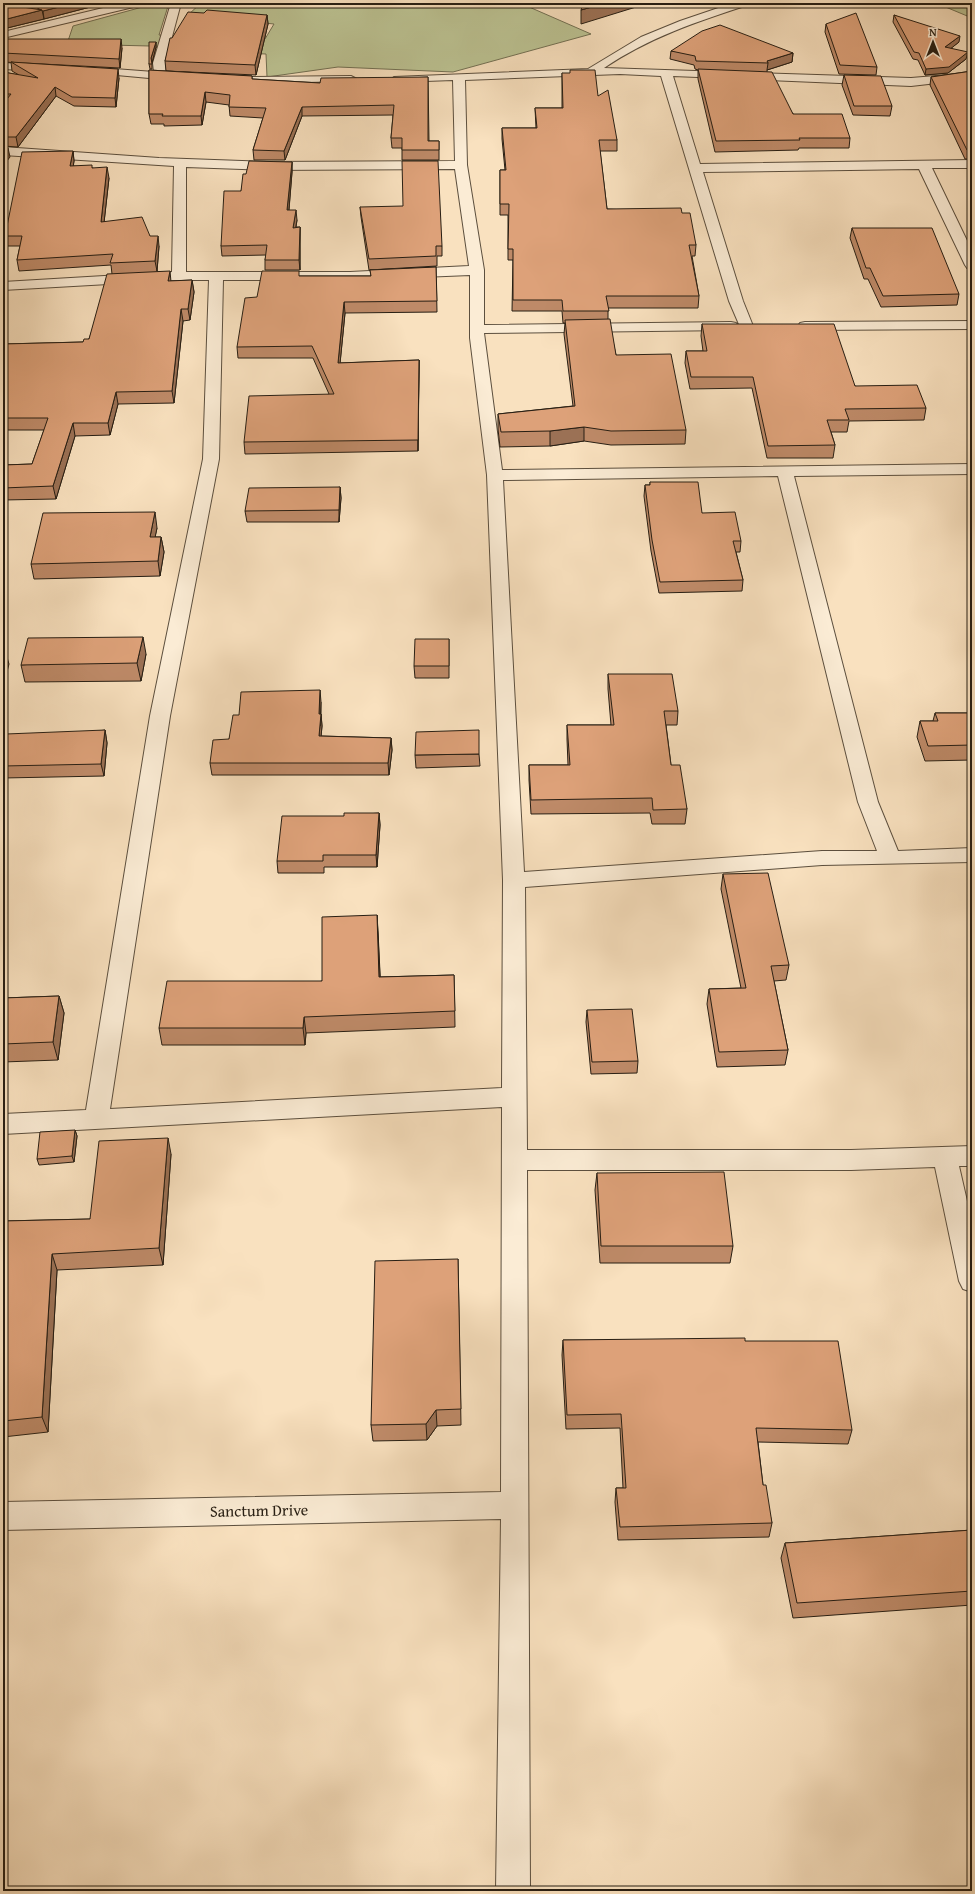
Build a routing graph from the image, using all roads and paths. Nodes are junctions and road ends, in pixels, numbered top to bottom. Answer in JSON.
{"nodes":[{"id":1,"x":138,"y":3,"type":"edge"},
{"id":2,"x":176,"y":3,"type":"edge"},
{"id":3,"x":744,"y":3,"type":"edge"},
{"id":4,"x":3,"y":35,"type":"edge"},
{"id":5,"x":4,"y":68,"type":"edge"},
{"id":6,"x":52,"y":69,"type":"edge"},
{"id":7,"x":74,"y":70,"type":"edge"},
{"id":8,"x":591,"y":72,"type":"junction"},
{"id":9,"x":666,"y":74,"type":"junction"},
{"id":10,"x":160,"y":76,"type":"junction"},
{"id":11,"x":972,"y":76,"type":"edge"},
{"id":12,"x":190,"y":77,"type":"edge"},
{"id":13,"x":459,"y":78,"type":"junction"},
{"id":14,"x":363,"y":79,"type":"edge"},
{"id":15,"x":386,"y":79,"type":"edge"},
{"id":16,"x":236,"y":80,"type":"edge"},
{"id":17,"x":3,"y":151,"type":"edge"},
{"id":18,"x":180,"y":162,"type":"junction"},
{"id":19,"x":972,"y":164,"type":"edge"},
{"id":20,"x":461,"y":165,"type":"junction"},
{"id":21,"x":924,"y":166,"type":"junction"},
{"id":22,"x":695,"y":168,"type":"junction"},
{"id":23,"x":972,"y":265,"type":"edge"},
{"id":24,"x":477,"y":270,"type":"junction"},
{"id":25,"x":179,"y":276,"type":"junction"},
{"id":26,"x":216,"y":276,"type":"junction"},
{"id":27,"x":3,"y":286,"type":"edge"},
{"id":28,"x":972,"y":325,"type":"edge"},
{"id":29,"x":746,"y":326,"type":"junction"},
{"id":30,"x":762,"y":326,"type":"edge"},
{"id":31,"x":793,"y":326,"type":"edge"},
{"id":32,"x":477,"y":329,"type":"junction"},
{"id":33,"x":972,"y":469,"type":"edge"},
{"id":34,"x":785,"y":471,"type":"junction"},
{"id":35,"x":495,"y":474,"type":"junction"},
{"id":36,"x":972,"y":855,"type":"edge"},
{"id":37,"x":890,"y":858,"type":"junction"},
{"id":38,"x":514,"y":880,"type":"junction"},
{"id":39,"x":513,"y":1097,"type":"junction"},
{"id":40,"x":96,"y":1120,"type":"junction"},
{"id":41,"x":3,"y":1124,"type":"edge"},
{"id":42,"x":972,"y":1156,"type":"edge"},
{"id":43,"x":945,"y":1157,"type":"junction"},
{"id":44,"x":514,"y":1160,"type":"junction"},
{"id":45,"x":972,"y":1281,"type":"edge"},
{"id":46,"x":515,"y":1505,"type":"junction"},
{"id":47,"x":3,"y":1516,"type":"edge"},
{"id":48,"x":513,"y":1891,"type":"edge"}],
"edges":[{"from":1,"to":4,"type":"street"},
{"from":2,"to":10,"type":"street"},
{"from":3,"to":8,"type":"street"},
{"from":5,"to":6,"type":"street"},
{"from":7,"to":10,"type":"street"},
{"from":8,"to":9,"type":"street"},
{"from":8,"to":13,"type":"street"},
{"from":9,"to":11,"type":"street"},
{"from":9,"to":22,"type":"street"},
{"from":10,"to":12,"type":"street"},
{"from":13,"to":15,"type":"street"},
{"from":13,"to":20,"type":"street"},
{"from":14,"to":16,"type":"street"},
{"from":17,"to":18,"type":"street"},
{"from":18,"to":20,"type":"street"},
{"from":18,"to":25,"type":"street"},
{"from":19,"to":21,"type":"street"},
{"from":20,"to":24,"type":"street"},
{"from":21,"to":22,"type":"street"},
{"from":21,"to":23,"type":"street"},
{"from":22,"to":29,"type":"street"},
{"from":24,"to":26,"type":"street"},
{"from":24,"to":32,"type":"street"},
{"from":25,"to":26,"type":"street"},
{"from":25,"to":27,"type":"street"},
{"from":26,"to":40,"type":"street"},
{"from":28,"to":31,"type":"street"},
{"from":29,"to":30,"type":"street"},
{"from":29,"to":32,"type":"street"},
{"from":32,"to":35,"type":"street"},
{"from":33,"to":34,"type":"street"},
{"from":34,"to":35,"type":"street"},
{"from":34,"to":37,"type":"street"},
{"from":35,"to":38,"type":"street"},
{"from":36,"to":37,"type":"street"},
{"from":37,"to":38,"type":"street"},
{"from":38,"to":39,"type":"street"},
{"from":39,"to":40,"type":"street"},
{"from":39,"to":44,"type":"street"},
{"from":40,"to":41,"type":"street"},
{"from":42,"to":43,"type":"street"},
{"from":43,"to":44,"type":"street"},
{"from":43,"to":45,"type":"street"},
{"from":44,"to":46,"type":"street"},
{"from":46,"to":47,"type":"street","name":"Sanctum Drive"},
{"from":46,"to":48,"type":"street"}]}
